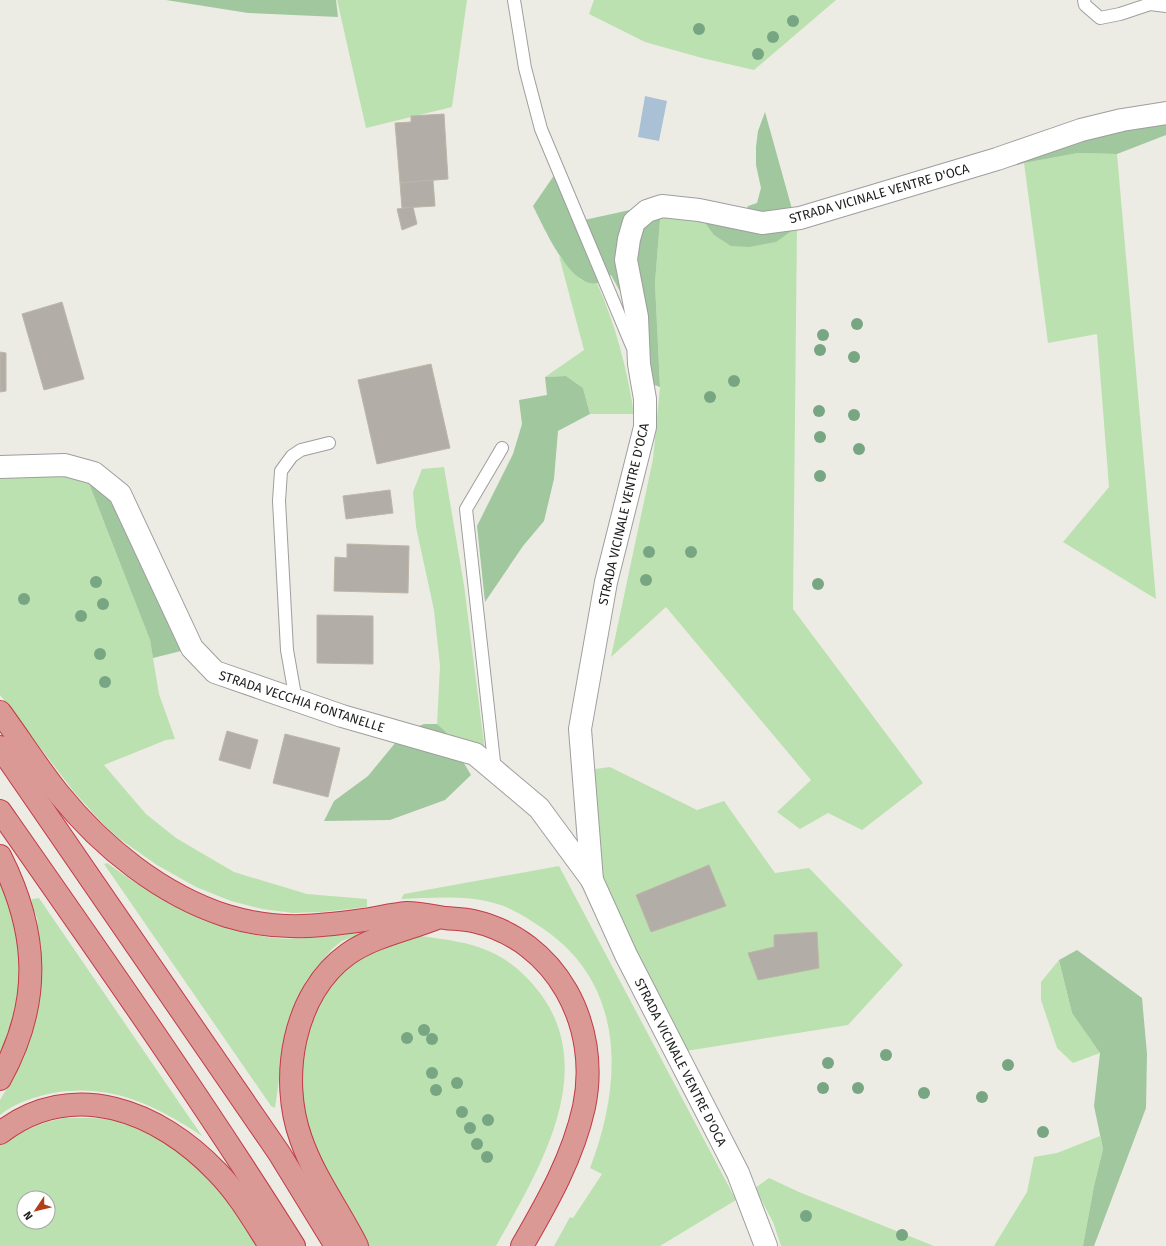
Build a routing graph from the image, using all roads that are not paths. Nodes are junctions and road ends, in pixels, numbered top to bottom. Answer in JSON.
{"nodes":[{"id":1,"x":514,"y":0,"type":"edge"},
{"id":2,"x":1084,"y":0,"type":"edge"},
{"id":3,"x":1166,"y":6,"type":"edge"},
{"id":4,"x":1166,"y":113,"type":"edge"},
{"id":5,"x":639,"y":364,"type":"junction"},
{"id":6,"x":329,"y":443,"type":"dead end"},
{"id":7,"x":502,"y":448,"type":"dead end"},
{"id":8,"x":0,"y":467,"type":"edge"},
{"id":9,"x":296,"y":701,"type":"junction"},
{"id":10,"x":0,"y":712,"type":"edge"},
{"id":11,"x":0,"y":747,"type":"edge"},
{"id":12,"x":495,"y":771,"type":"junction"},
{"id":13,"x":0,"y":811,"type":"edge"},
{"id":14,"x":0,"y":856,"type":"edge"},
{"id":15,"x":592,"y":880,"type":"junction"},
{"id":16,"x":440,"y":917,"type":"junction"},
{"id":17,"x":0,"y":1079,"type":"edge"},
{"id":18,"x":0,"y":1133,"type":"edge"},
{"id":19,"x":337,"y":1235,"type":"edge"},
{"id":20,"x":270,"y":1246,"type":"edge"},
{"id":21,"x":294,"y":1246,"type":"edge"},
{"id":22,"x":357,"y":1246,"type":"edge"},
{"id":23,"x":522,"y":1246,"type":"edge"},
{"id":24,"x":766,"y":1246,"type":"edge"}],
"edges":[{"from":1,"to":5,"type":"lane"},
{"from":2,"to":3,"type":"lane"},
{"from":4,"to":5,"type":"street","name":"STRADA VICINALE VENTRE D'OCA"},
{"from":5,"to":15,"type":"street","name":"STRADA VICINALE VENTRE D'OCA"},
{"from":6,"to":9,"type":"lane"},
{"from":7,"to":12,"type":"lane"},
{"from":8,"to":9,"type":"street","name":"STRADA VECCHIA FONTANELLE"},
{"from":9,"to":12,"type":"street","name":"STRADA VECCHIA FONTANELLE"},
{"from":10,"to":16,"type":"highway"},
{"from":11,"to":19,"type":"highway"},
{"from":12,"to":15,"type":"street","name":"STRADA VICINALE VENTRE D'OCA"},
{"from":13,"to":21,"type":"highway"},
{"from":14,"to":17,"type":"highway"},
{"from":15,"to":24,"type":"street","name":"STRADA VICINALE VENTRE D'OCA"},
{"from":16,"to":19,"type":"highway"},
{"from":16,"to":23,"type":"highway"},
{"from":18,"to":20,"type":"highway"},
{"from":19,"to":22,"type":"highway"}]}
